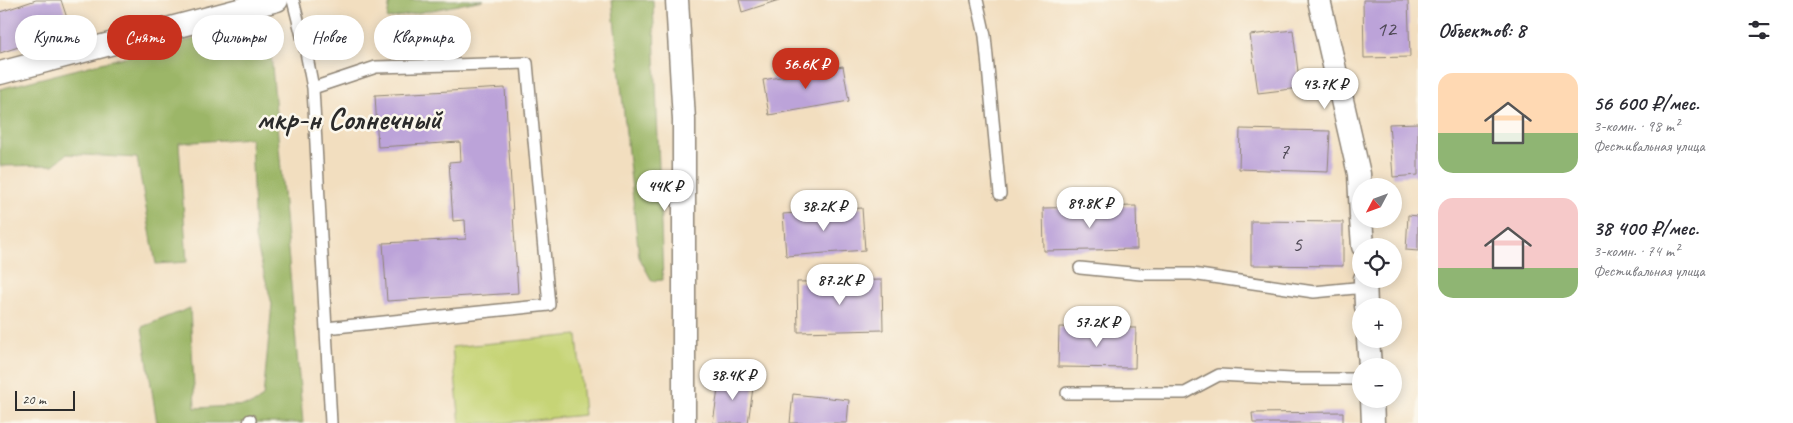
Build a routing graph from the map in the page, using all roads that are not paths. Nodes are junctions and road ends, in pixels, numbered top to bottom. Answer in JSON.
{"nodes":[{"id":1,"x":277,"y":0,"type":"edge"},
{"id":2,"x":293,"y":0,"type":"edge"},
{"id":3,"x":677,"y":0,"type":"edge"},
{"id":4,"x":977,"y":0,"type":"edge"},
{"id":5,"x":1319,"y":0,"type":"edge"},
{"id":6,"x":0,"y":73,"type":"edge"},
{"id":7,"x":313,"y":88,"type":"junction"},
{"id":8,"x":1359,"y":178,"type":"edge"},
{"id":9,"x":1000,"y":194,"type":"dead end"},
{"id":10,"x":1080,"y":268,"type":"dead end"},
{"id":11,"x":1365,"y":291,"type":"edge"},
{"id":12,"x":326,"y":328,"type":"junction"},
{"id":13,"x":1352,"y":379,"type":"edge"},
{"id":14,"x":1067,"y":393,"type":"dead end"},
{"id":15,"x":1372,"y":408,"type":"edge"},
{"id":16,"x":331,"y":423,"type":"edge"},
{"id":17,"x":684,"y":423,"type":"edge"},
{"id":18,"x":1373,"y":423,"type":"edge"}],
"edges":[{"from":1,"to":6,"type":"street"},
{"from":2,"to":7,"type":"lane"},
{"from":3,"to":17,"type":"street"},
{"from":4,"to":9,"type":"lane"},
{"from":5,"to":8,"type":"street"},
{"from":7,"to":12,"type":"lane"},
{"from":7,"to":12,"type":"lane"},
{"from":10,"to":11,"type":"lane"},
{"from":12,"to":16,"type":"lane"},
{"from":13,"to":14,"type":"lane"},
{"from":15,"to":18,"type":"street"}]}
